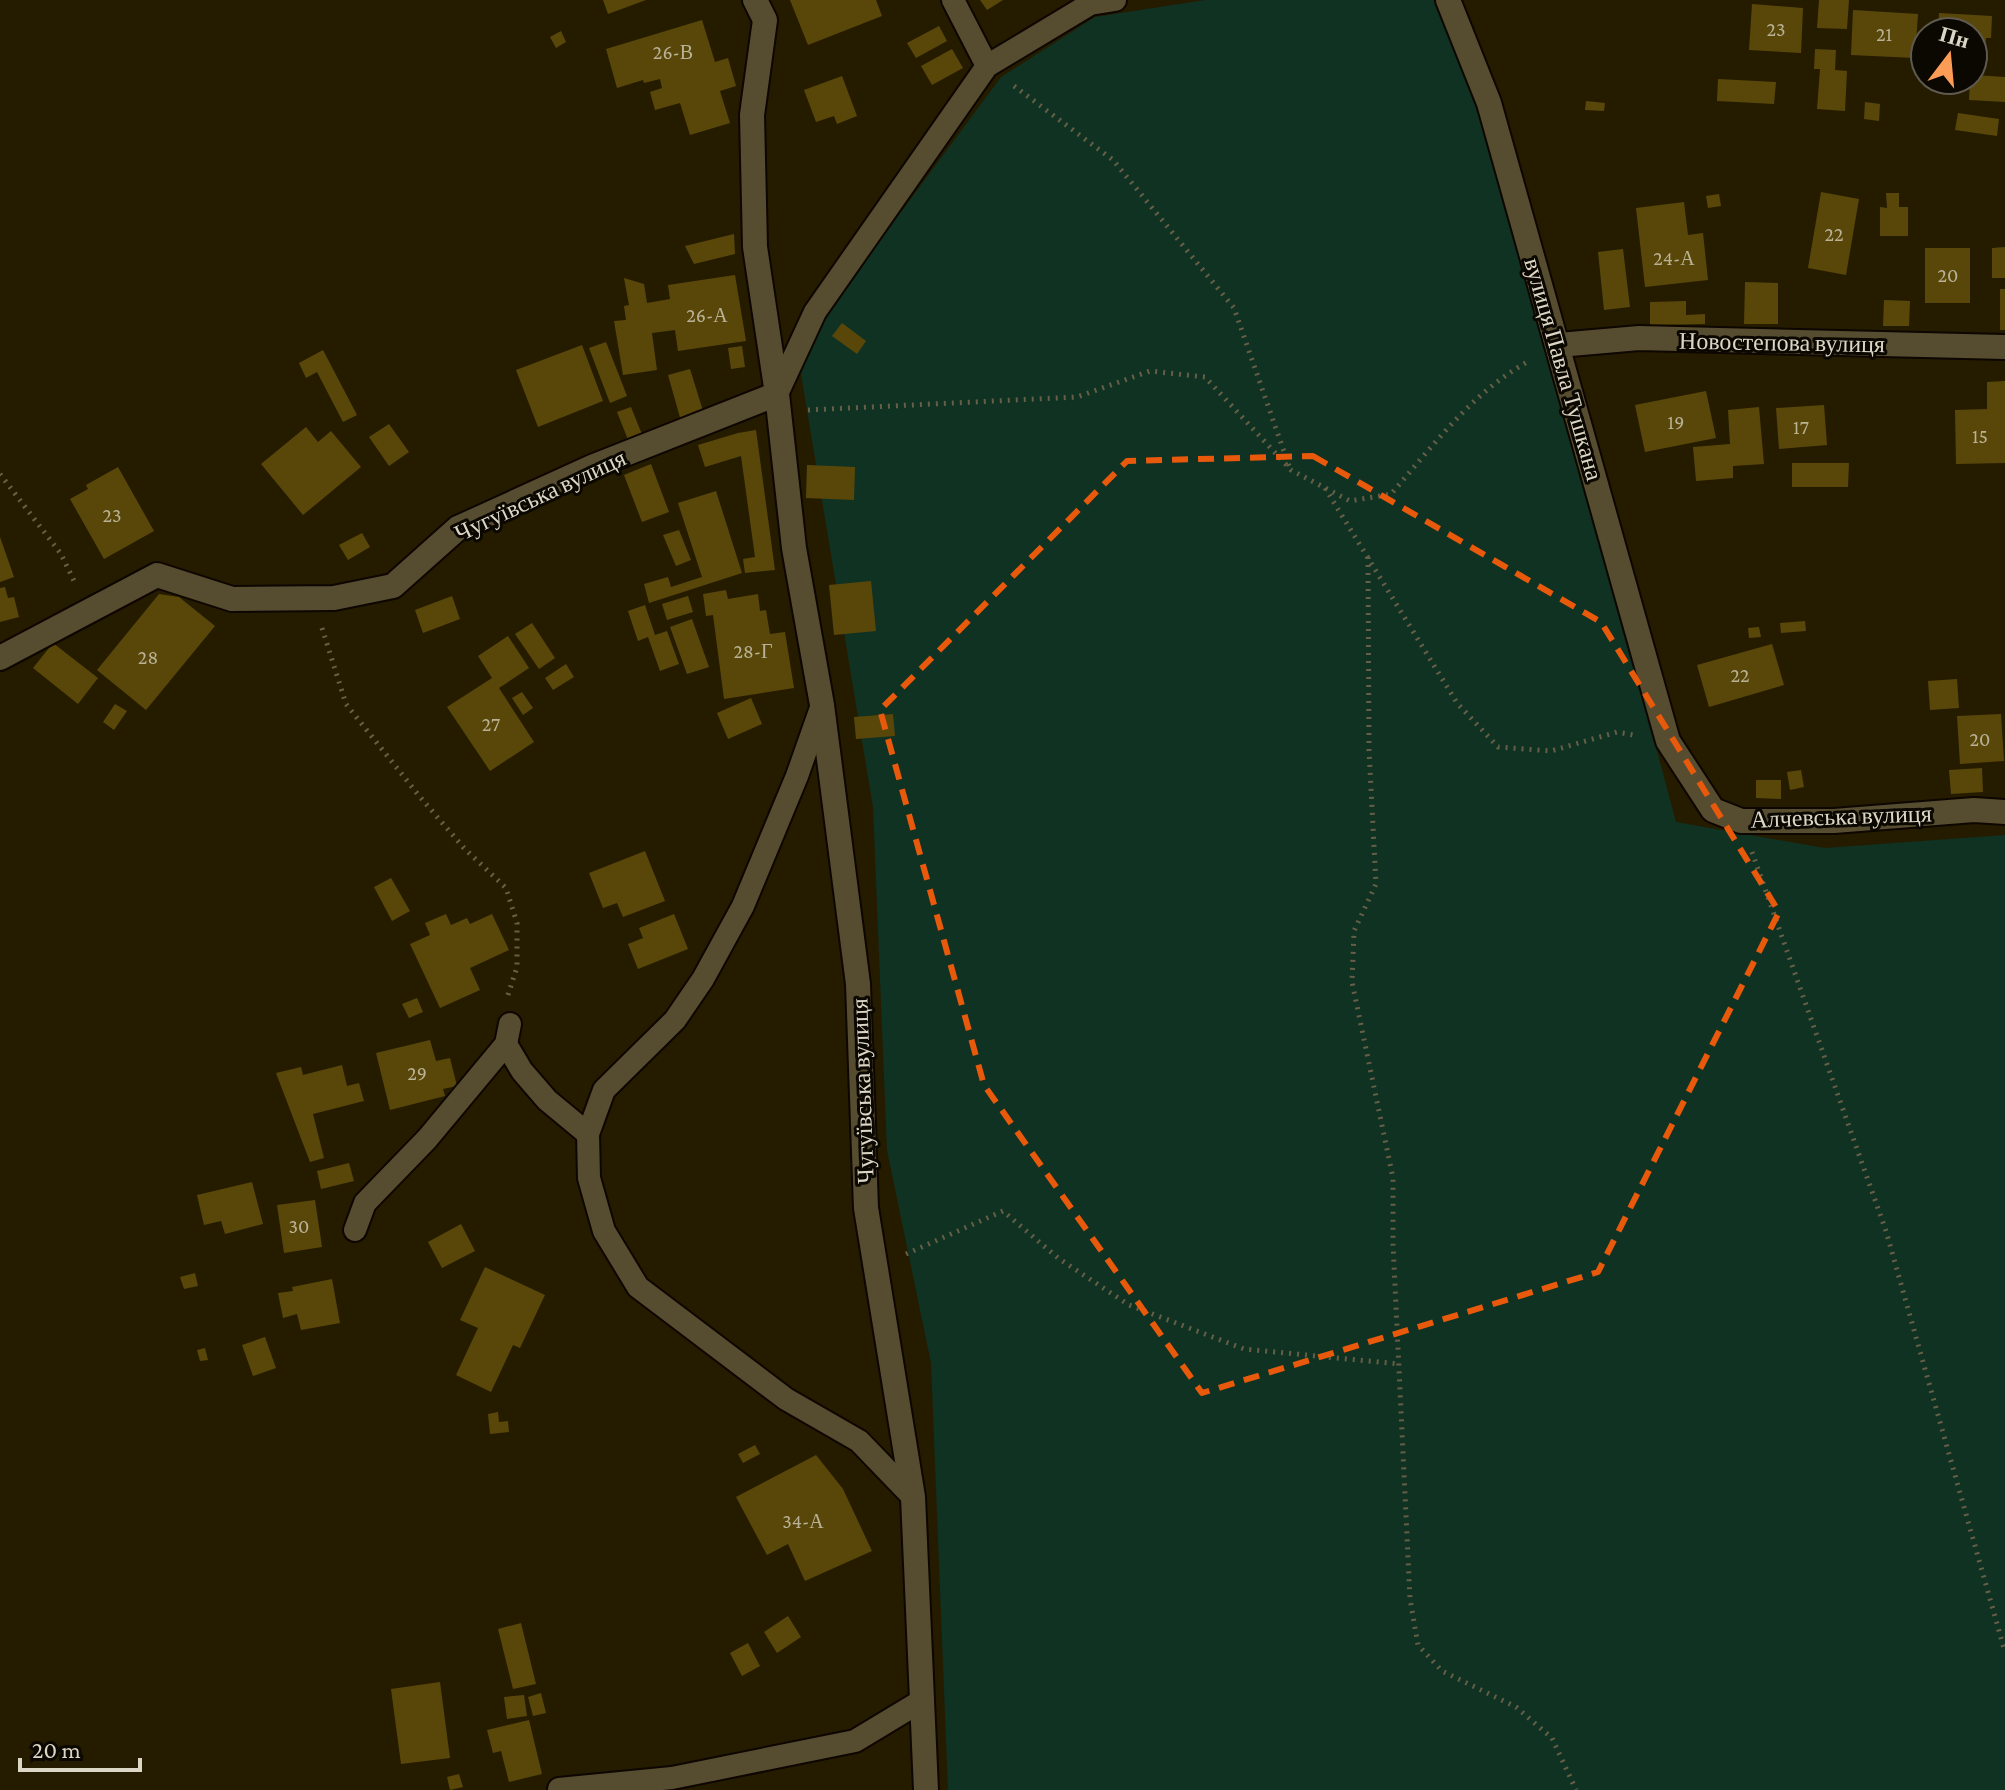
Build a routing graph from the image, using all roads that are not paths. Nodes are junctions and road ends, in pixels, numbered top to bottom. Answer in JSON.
{"nodes":[{"id":1,"x":755,"y":0,"type":"edge"},
{"id":2,"x":953,"y":0,"type":"edge"},
{"id":3,"x":1115,"y":0,"type":"edge"},
{"id":4,"x":1448,"y":0,"type":"edge"},
{"id":5,"x":987,"y":66,"type":"junction"},
{"id":6,"x":1559,"y":345,"type":"junction"},
{"id":7,"x":2005,"y":347,"type":"edge"},
{"id":8,"x":778,"y":402,"type":"junction"},
{"id":9,"x":0,"y":658,"type":"edge"},
{"id":10,"x":822,"y":705,"type":"junction"},
{"id":11,"x":1668,"y":741,"type":"joint"},
{"id":12,"x":2005,"y":812,"type":"edge"},
{"id":13,"x":588,"y":1134,"type":"junction"},
{"id":14,"x":355,"y":1230,"type":"dead end"},
{"id":15,"x":913,"y":1497,"type":"junction"},
{"id":16,"x":923,"y":1700,"type":"junction"},
{"id":17,"x":559,"y":1789,"type":"edge"},
{"id":18,"x":926,"y":1790,"type":"edge"}],
"edges":[{"from":1,"to":8,"type":"street","name":"Чугуївська вулиця"},
{"from":2,"to":5,"type":"lane"},
{"from":3,"to":5,"type":"lane"},
{"from":4,"to":6,"type":"street","name":"вулиця Павла Тушкана"},
{"from":5,"to":8,"type":"lane"},
{"from":6,"to":7,"type":"street","name":"Новостепова вулиця"},
{"from":6,"to":11,"type":"street","name":"вулиця Павла Тушкана"},
{"from":8,"to":9,"type":"street","name":"Чугуївська вулиця"},
{"from":8,"to":10,"type":"street","name":"Чугуївська вулиця"},
{"from":10,"to":13,"type":"lane"},
{"from":10,"to":15,"type":"street","name":"Чугуївська вулиця"},
{"from":11,"to":12,"type":"street","name":"Алчевська вулиця"},
{"from":13,"to":14,"type":"lane"},
{"from":13,"to":15,"type":"lane"},
{"from":15,"to":16,"type":"street","name":"Чугуївська вулиця"},
{"from":16,"to":17,"type":"lane"},
{"from":16,"to":18,"type":"street","name":"Чугуївська вулиця"}]}
